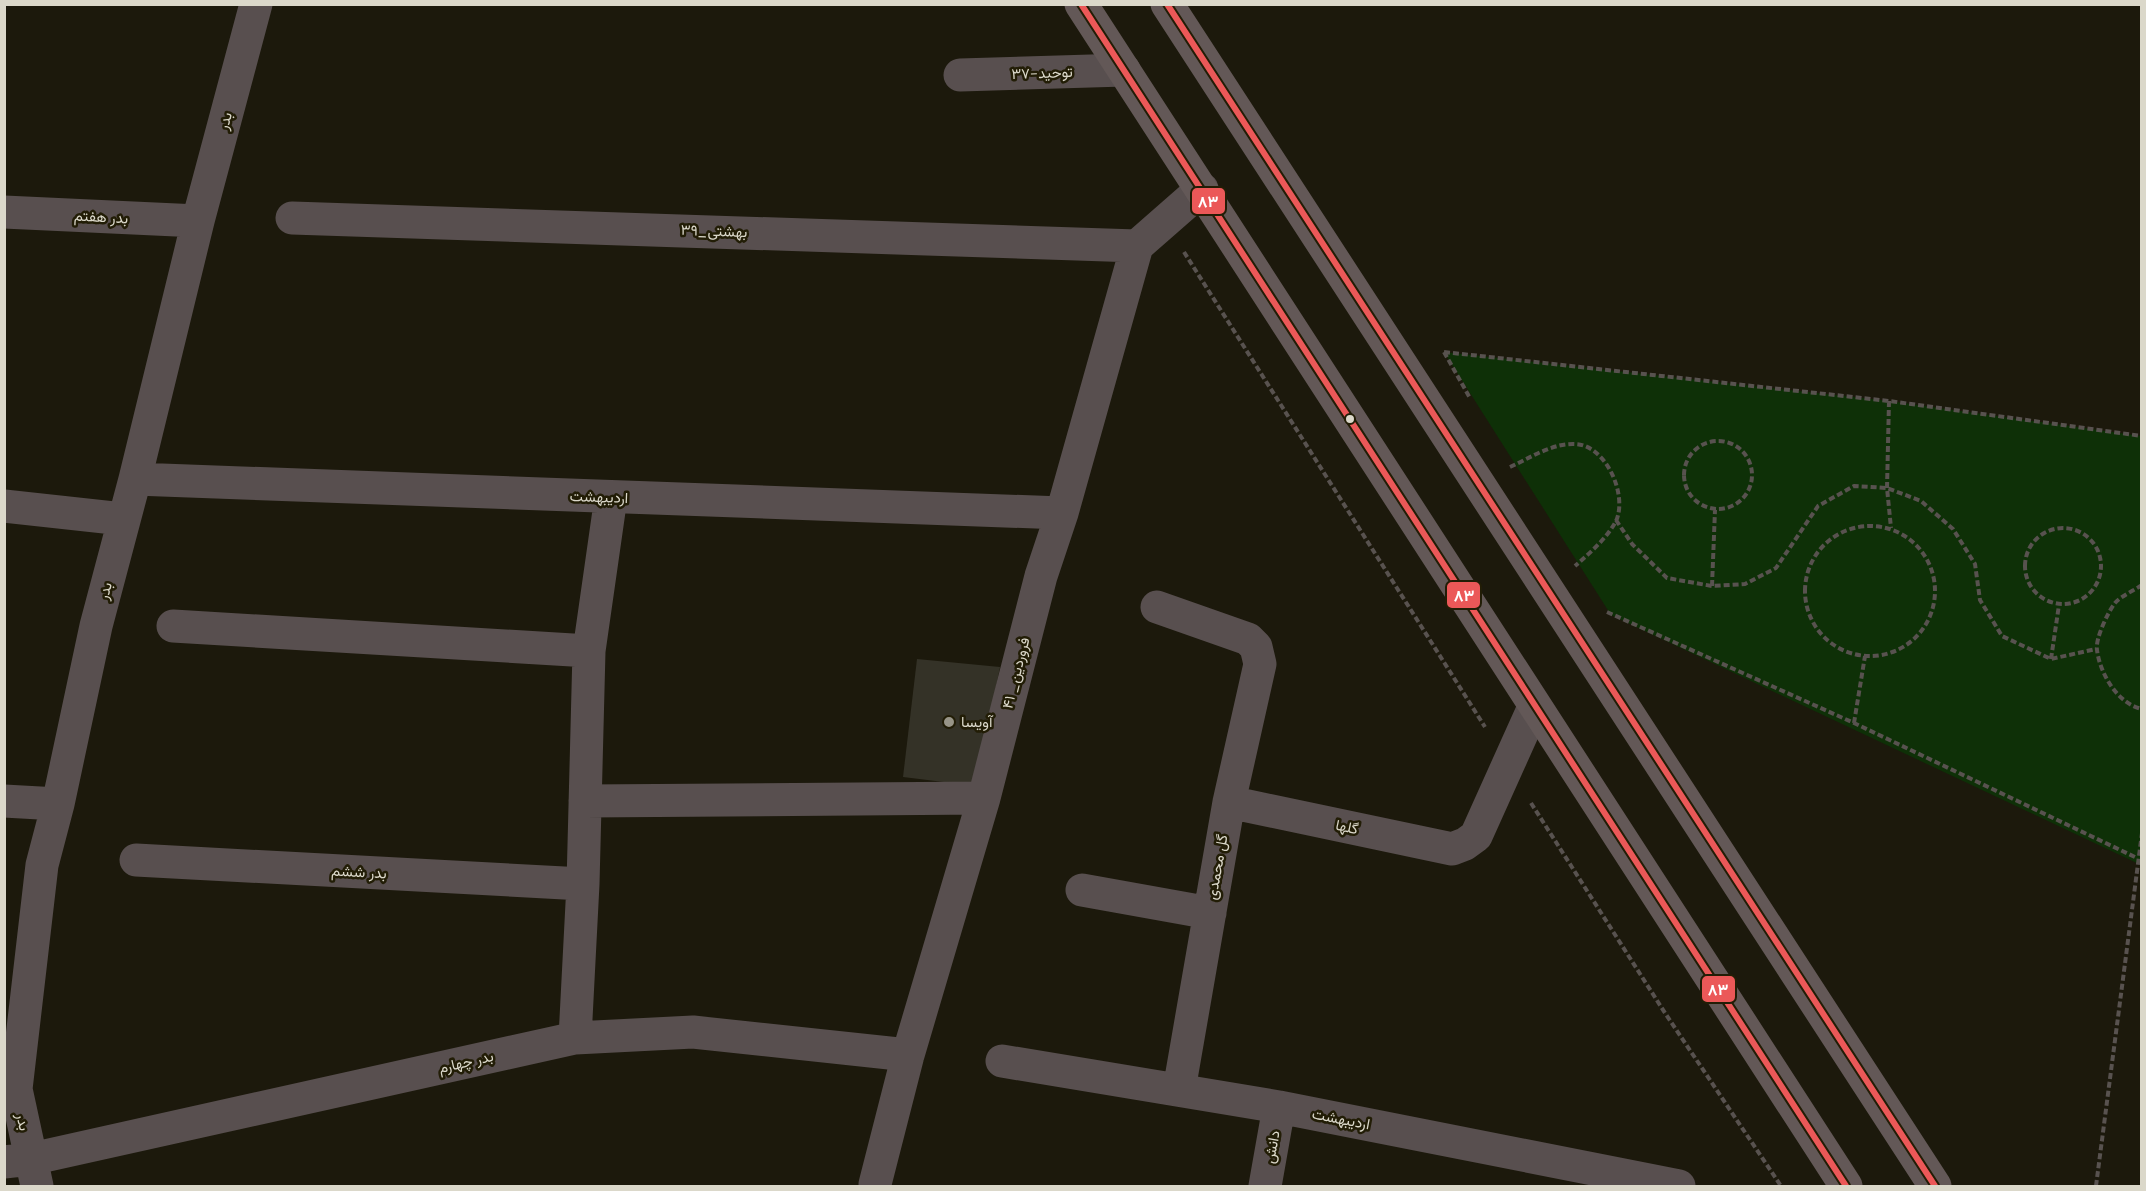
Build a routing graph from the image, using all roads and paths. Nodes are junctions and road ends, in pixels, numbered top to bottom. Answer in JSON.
{"nodes":[{"id":1,"x":256,"y":4,"type":"edge"},
{"id":2,"x":1081,"y":4,"type":"edge"},
{"id":3,"x":1167,"y":4,"type":"edge"},
{"id":4,"x":1124,"y":70,"type":"junction"},
{"id":5,"x":960,"y":75,"type":"dead end"},
{"id":6,"x":1202,"y":189,"type":"junction"},
{"id":7,"x":4,"y":212,"type":"edge"},
{"id":8,"x":292,"y":218,"type":"dead end"},
{"id":9,"x":198,"y":221,"type":"junction"},
{"id":10,"x":1164,"y":222,"type":"junction"},
{"id":11,"x":1137,"y":246,"type":"junction"},
{"id":12,"x":1471,"y":400,"type":"dead end"},
{"id":13,"x":1889,"y":401,"type":"junction"},
{"id":14,"x":2142,"y":436,"type":"edge"},
{"id":15,"x":1504,"y":458,"type":"dead end"},
{"id":16,"x":1510,"y":467,"type":"junction"},
{"id":17,"x":1515,"y":476,"type":"dead end"},
{"id":18,"x":135,"y":479,"type":"junction"},
{"id":19,"x":1887,"y":488,"type":"junction"},
{"id":20,"x":611,"y":497,"type":"junction"},
{"id":21,"x":4,"y":506,"type":"edge"},
{"id":22,"x":1715,"y":510,"type":"junction"},
{"id":23,"x":1062,"y":513,"type":"junction"},
{"id":24,"x":123,"y":519,"type":"junction"},
{"id":25,"x":1616,"y":520,"type":"junction"},
{"id":26,"x":1891,"y":528,"type":"junction"},
{"id":27,"x":1573,"y":568,"type":"dead end"},
{"id":28,"x":2142,"y":585,"type":"edge"},
{"id":29,"x":1712,"y":586,"type":"junction"},
{"id":30,"x":2059,"y":605,"type":"junction"},
{"id":31,"x":1157,"y":607,"type":"dead end"},
{"id":32,"x":1597,"y":608,"type":"dead end"},
{"id":33,"x":173,"y":626,"type":"dead end"},
{"id":34,"x":2096,"y":649,"type":"junction"},
{"id":35,"x":589,"y":651,"type":"junction"},
{"id":36,"x":1865,"y":656,"type":"junction"},
{"id":37,"x":2051,"y":659,"type":"junction"},
{"id":38,"x":1534,"y":707,"type":"junction"},
{"id":39,"x":2142,"y":709,"type":"edge"},
{"id":40,"x":1854,"y":723,"type":"junction"},
{"id":41,"x":1508,"y":764,"type":"junction"},
{"id":42,"x":984,"y":798,"type":"junction"},
{"id":43,"x":4,"y":801,"type":"edge"},
{"id":44,"x":585,"y":801,"type":"junction"},
{"id":45,"x":1229,"y":802,"type":"junction"},
{"id":46,"x":58,"y":804,"type":"junction"},
{"id":47,"x":2142,"y":832,"type":"edge"},
{"id":48,"x":2137,"y":858,"type":"junction"},
{"id":49,"x":136,"y":860,"type":"dead end"},
{"id":50,"x":583,"y":884,"type":"junction"},
{"id":51,"x":1082,"y":890,"type":"dead end"},
{"id":52,"x":1210,"y":913,"type":"junction"},
{"id":53,"x":574,"y":1038,"type":"junction"},
{"id":54,"x":908,"y":1055,"type":"junction"},
{"id":55,"x":1002,"y":1060,"type":"dead end"},
{"id":56,"x":1179,"y":1090,"type":"junction"},
{"id":57,"x":1279,"y":1107,"type":"junction"},
{"id":58,"x":24,"y":1169,"type":"edge"},
{"id":59,"x":875,"y":1184,"type":"dead end"},
{"id":60,"x":1265,"y":1186,"type":"edge"},
{"id":61,"x":1679,"y":1186,"type":"edge"},
{"id":62,"x":1781,"y":1186,"type":"edge"},
{"id":63,"x":1846,"y":1186,"type":"edge"},
{"id":64,"x":1935,"y":1186,"type":"edge"},
{"id":65,"x":2096,"y":1186,"type":"edge"}],
"edges":[{"from":1,"to":9,"type":"street","name":"بدر"},
{"from":2,"to":4,"type":"main road"},
{"from":3,"to":64,"type":"main road"},
{"from":4,"to":5,"type":"street","name":"۳۷-توحید"},
{"from":4,"to":6,"type":"main road"},
{"from":6,"to":10,"type":"street"},
{"from":6,"to":38,"type":"main road"},
{"from":7,"to":9,"type":"street","name":"بدر هفتم"},
{"from":8,"to":11,"type":"street","name":"۳۹_بهشتی"},
{"from":9,"to":18,"type":"street","name":"بدر"},
{"from":10,"to":11,"type":"street"},
{"from":10,"to":41,"type":"path"},
{"from":11,"to":23,"type":"street","name":"۴۱ _فروردین"},
{"from":12,"to":13,"type":"path"},
{"from":13,"to":14,"type":"path"},
{"from":13,"to":19,"type":"path"},
{"from":15,"to":16,"type":"path"},
{"from":16,"to":17,"type":"path"},
{"from":16,"to":25,"type":"path"},
{"from":18,"to":20,"type":"street","name":"اردیبهشت"},
{"from":18,"to":24,"type":"street","name":"بدر"},
{"from":19,"to":26,"type":"path"},
{"from":19,"to":29,"type":"path"},
{"from":19,"to":37,"type":"path"},
{"from":20,"to":23,"type":"street","name":"اردیبهشت"},
{"from":20,"to":35,"type":"street"},
{"from":21,"to":24,"type":"street"},
{"from":22,"to":22,"type":"path"},
{"from":22,"to":29,"type":"path"},
{"from":23,"to":42,"type":"street","name":"۴۱ _فروردین"},
{"from":24,"to":46,"type":"street","name":"بدر"},
{"from":25,"to":27,"type":"path"},
{"from":25,"to":29,"type":"path"},
{"from":26,"to":36,"type":"path"},
{"from":26,"to":36,"type":"path"},
{"from":28,"to":34,"type":"path"},
{"from":30,"to":30,"type":"path"},
{"from":30,"to":37,"type":"path"},
{"from":31,"to":45,"type":"street","name":"گل محمدی"},
{"from":32,"to":40,"type":"path"},
{"from":33,"to":35,"type":"street"},
{"from":34,"to":37,"type":"path"},
{"from":34,"to":39,"type":"path"},
{"from":35,"to":44,"type":"street"},
{"from":36,"to":40,"type":"path"},
{"from":38,"to":41,"type":"street"},
{"from":38,"to":63,"type":"main road"},
{"from":40,"to":48,"type":"path"},
{"from":41,"to":45,"type":"street","name":"گلها"},
{"from":41,"to":62,"type":"path"},
{"from":42,"to":44,"type":"street"},
{"from":42,"to":54,"type":"street","name":"۴۱ _فروردین"},
{"from":43,"to":46,"type":"street"},
{"from":44,"to":50,"type":"street"},
{"from":45,"to":52,"type":"street","name":"گل محمدی"},
{"from":46,"to":58,"type":"street","name":"بدر"},
{"from":47,"to":48,"type":"path"},
{"from":48,"to":65,"type":"path"},
{"from":49,"to":50,"type":"street","name":"بدر ششم"},
{"from":50,"to":53,"type":"street"},
{"from":51,"to":52,"type":"street"},
{"from":52,"to":56,"type":"street","name":"گل محمدی"},
{"from":53,"to":54,"type":"street","name":"بدر چهارم"},
{"from":53,"to":58,"type":"street","name":"بدر چهارم"},
{"from":54,"to":59,"type":"street","name":"۴۱ _فروردین"},
{"from":55,"to":56,"type":"street","name":"اردیبهشت"},
{"from":56,"to":57,"type":"street","name":"اردیبهشت"},
{"from":57,"to":60,"type":"street","name":"دانش"},
{"from":57,"to":61,"type":"street","name":"اردیبهشت"}]}
